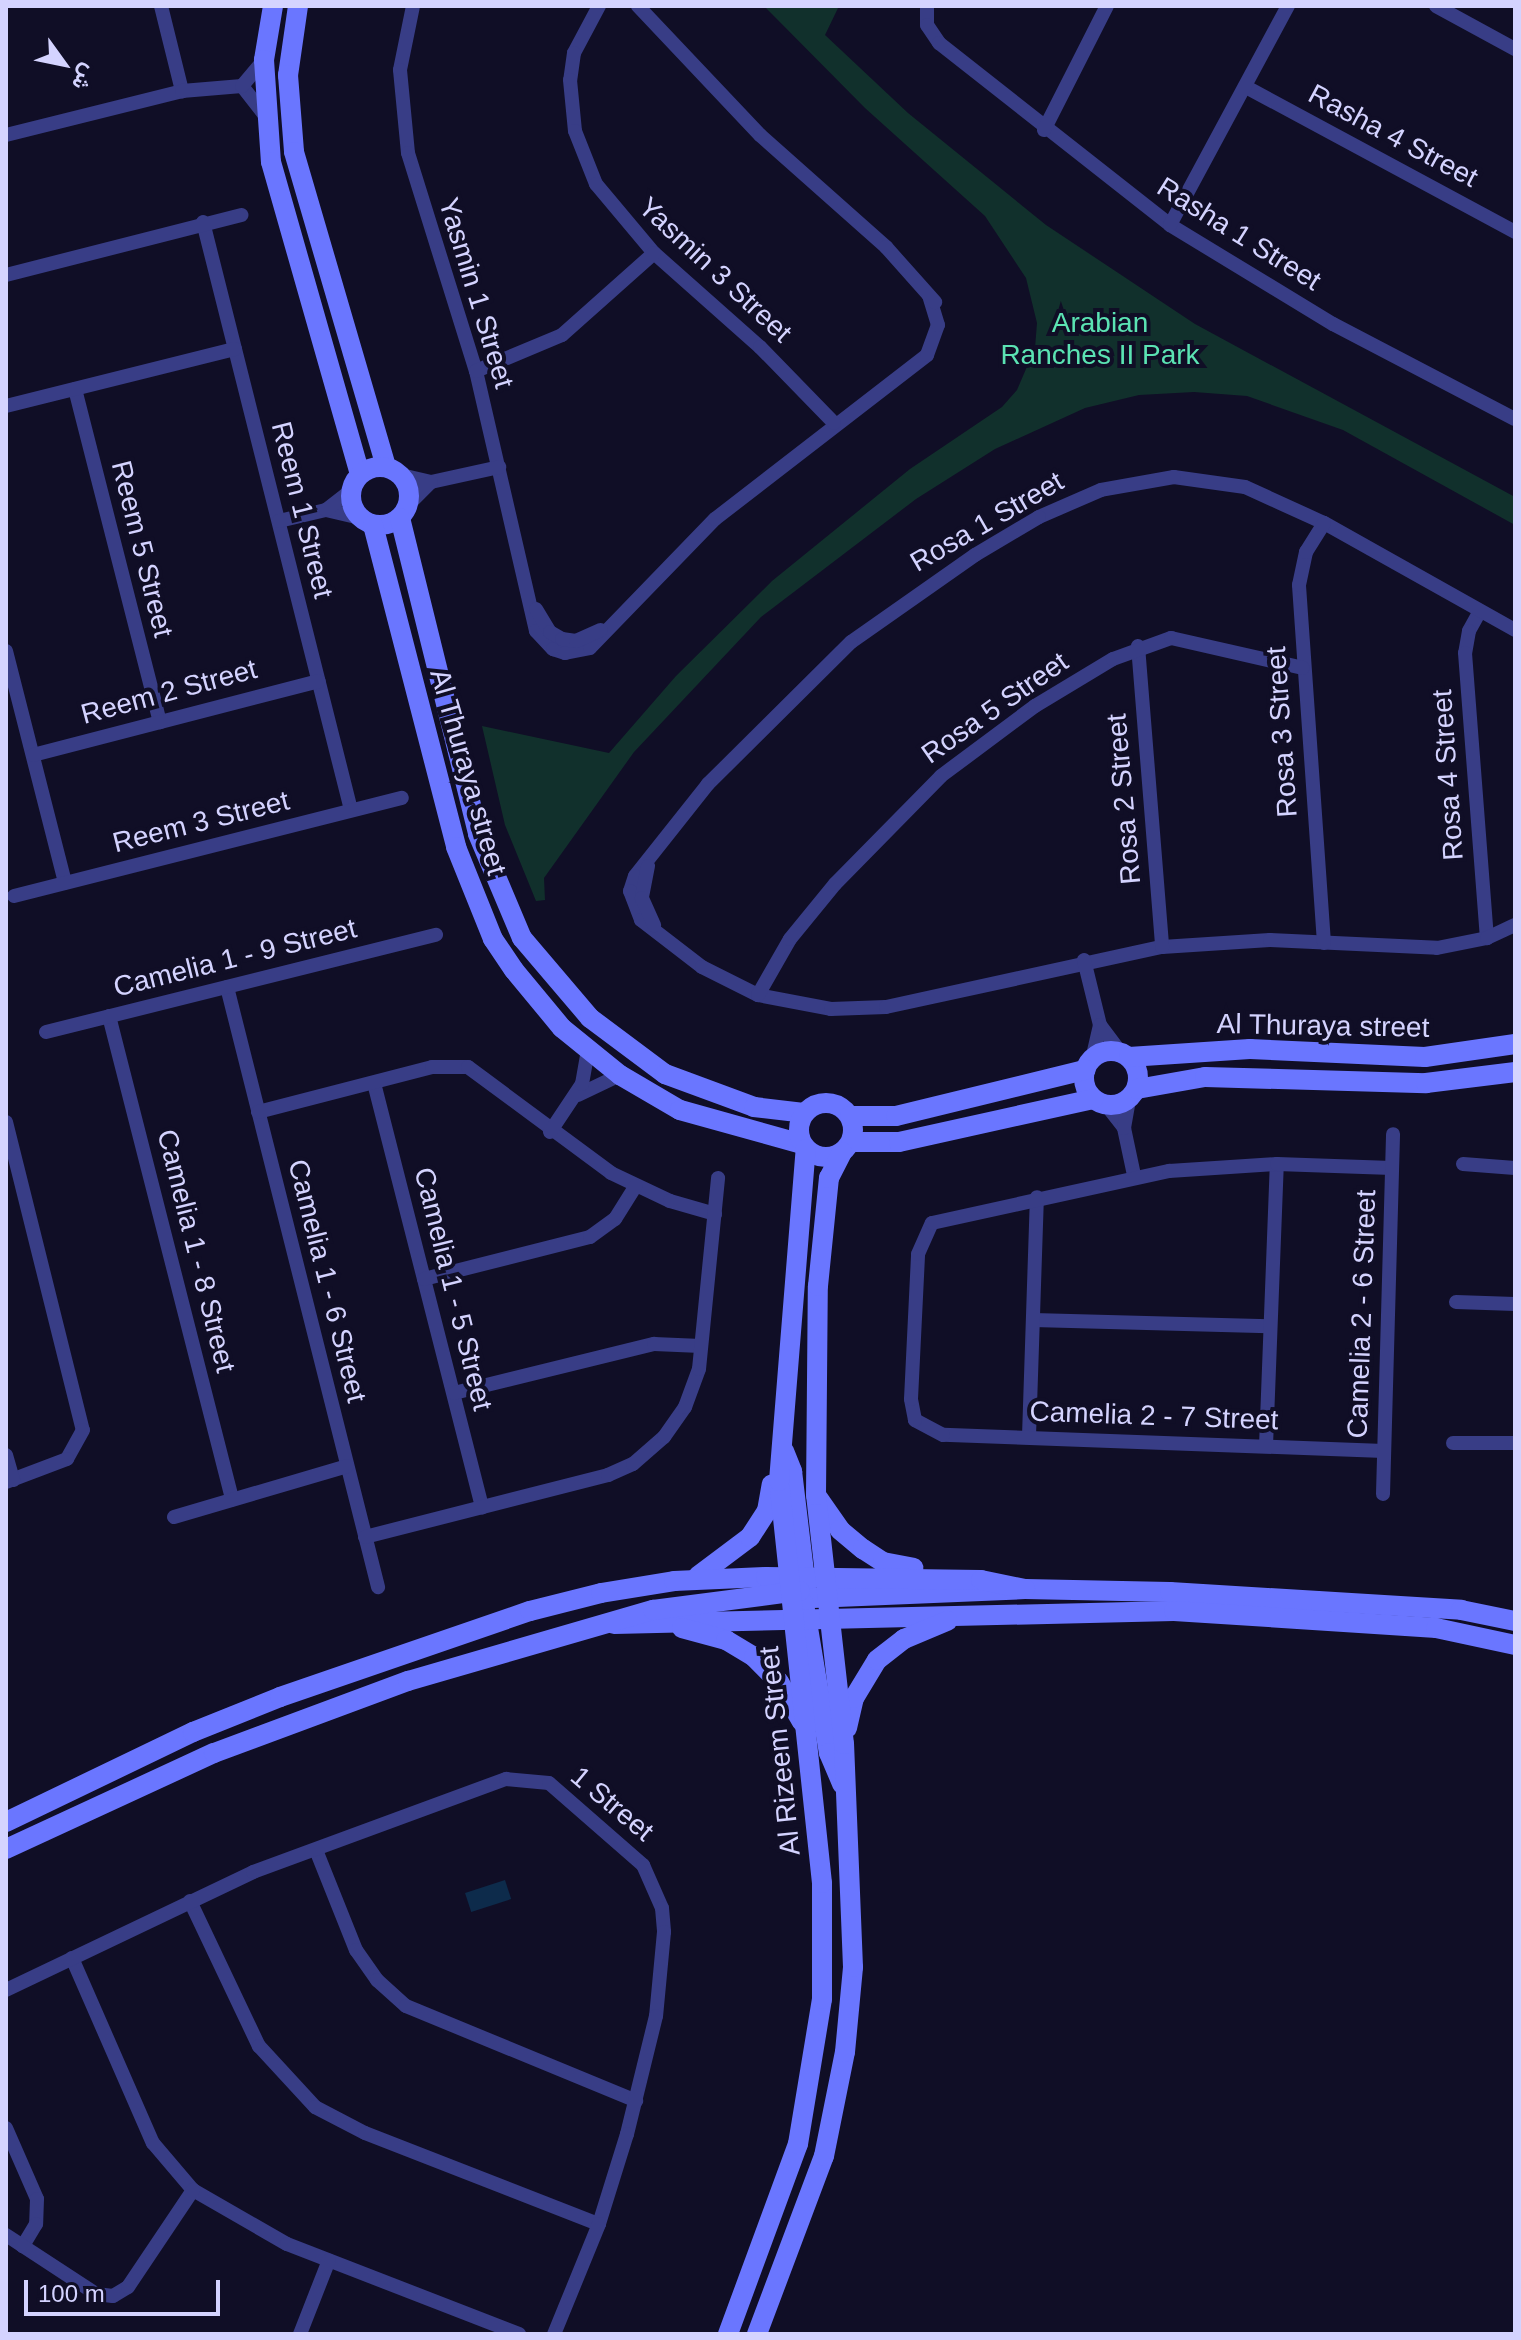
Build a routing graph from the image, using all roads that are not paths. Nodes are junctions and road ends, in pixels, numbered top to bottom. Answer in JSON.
{"nodes":[{"id":1,"x":161,"y":6,"type":"edge"},
{"id":2,"x":273,"y":6,"type":"edge"},
{"id":3,"x":298,"y":6,"type":"edge"},
{"id":4,"x":413,"y":6,"type":"edge"},
{"id":5,"x":599,"y":6,"type":"edge"},
{"id":6,"x":638,"y":6,"type":"edge"},
{"id":7,"x":927,"y":6,"type":"edge"},
{"id":8,"x":935,"y":6,"type":"edge"},
{"id":9,"x":1107,"y":6,"type":"edge"},
{"id":10,"x":1288,"y":6,"type":"edge"},
{"id":11,"x":1436,"y":6,"type":"edge"},
{"id":12,"x":1515,"y":49,"type":"edge"},
{"id":13,"x":960,"y":58,"type":"junction"},
{"id":14,"x":264,"y":60,"type":"junction"},
{"id":15,"x":242,"y":86,"type":"junction"},
{"id":16,"x":1246,"y":87,"type":"junction"},
{"id":17,"x":182,"y":91,"type":"junction"},
{"id":18,"x":264,"y":114,"type":"junction"},
{"id":19,"x":1044,"y":130,"type":"junction"},
{"id":20,"x":6,"y":135,"type":"edge"},
{"id":21,"x":241,"y":215,"type":"dead end"},
{"id":22,"x":203,"y":222,"type":"junction"},
{"id":23,"x":1170,"y":225,"type":"junction"},
{"id":24,"x":1515,"y":232,"type":"edge"},
{"id":25,"x":654,"y":253,"type":"junction"},
{"id":26,"x":6,"y":275,"type":"edge"},
{"id":27,"x":235,"y":349,"type":"junction"},
{"id":28,"x":476,"y":371,"type":"junction"},
{"id":29,"x":75,"y":389,"type":"junction"},
{"id":30,"x":6,"y":406,"type":"edge"},
{"id":31,"x":1515,"y":419,"type":"edge"},
{"id":32,"x":834,"y":423,"type":"junction"},
{"id":33,"x":499,"y":467,"type":"junction"},
{"id":34,"x":394,"y":471,"type":"junction"},
{"id":35,"x":356,"y":482,"type":"junction"},
{"id":36,"x":431,"y":482,"type":"junction"},
{"id":37,"x":326,"y":510,"type":"junction"},
{"id":38,"x":404,"y":511,"type":"junction"},
{"id":39,"x":279,"y":521,"type":"junction"},
{"id":40,"x":367,"y":521,"type":"junction"},
{"id":41,"x":1324,"y":523,"type":"junction"},
{"id":42,"x":1480,"y":611,"type":"junction"},
{"id":43,"x":1515,"y":630,"type":"edge"},
{"id":44,"x":1138,"y":646,"type":"junction"},
{"id":45,"x":6,"y":651,"type":"edge"},
{"id":46,"x":1303,"y":668,"type":"junction"},
{"id":47,"x":319,"y":681,"type":"junction"},
{"id":48,"x":160,"y":722,"type":"junction"},
{"id":49,"x":33,"y":755,"type":"junction"},
{"id":50,"x":402,"y":798,"type":"dead end"},
{"id":51,"x":351,"y":810,"type":"junction"},
{"id":52,"x":65,"y":883,"type":"junction"},
{"id":53,"x":14,"y":896,"type":"dead end"},
{"id":54,"x":1515,"y":925,"type":"edge"},
{"id":55,"x":436,"y":935,"type":"dead end"},
{"id":56,"x":1487,"y":938,"type":"junction"},
{"id":57,"x":1324,"y":943,"type":"junction"},
{"id":58,"x":1162,"y":947,"type":"junction"},
{"id":59,"x":1084,"y":960,"type":"junction"},
{"id":60,"x":227,"y":987,"type":"junction"},
{"id":61,"x":758,"y":995,"type":"junction"},
{"id":62,"x":109,"y":1016,"type":"junction"},
{"id":63,"x":1100,"y":1025,"type":"junction"},
{"id":64,"x":46,"y":1032,"type":"dead end"},
{"id":65,"x":1515,"y":1044,"type":"edge"},
{"id":66,"x":588,"y":1051,"type":"junction"},
{"id":67,"x":1124,"y":1055,"type":"junction"},
{"id":68,"x":1088,"y":1064,"type":"junction"},
{"id":69,"x":1515,"y":1072,"type":"edge"},
{"id":70,"x":620,"y":1075,"type":"junction"},
{"id":71,"x":374,"y":1083,"type":"junction"},
{"id":72,"x":1133,"y":1094,"type":"junction"},
{"id":73,"x":577,"y":1095,"type":"junction"},
{"id":74,"x":1100,"y":1102,"type":"junction"},
{"id":75,"x":258,"y":1112,"type":"junction"},
{"id":76,"x":804,"y":1113,"type":"junction"},
{"id":77,"x":850,"y":1116,"type":"junction"},
{"id":78,"x":6,"y":1122,"type":"edge"},
{"id":79,"x":1124,"y":1128,"type":"junction"},
{"id":80,"x":550,"y":1132,"type":"junction"},
{"id":81,"x":1393,"y":1134,"type":"dead end"},
{"id":82,"x":804,"y":1147,"type":"junction"},
{"id":83,"x":846,"y":1147,"type":"junction"},
{"id":84,"x":1277,"y":1164,"type":"junction"},
{"id":85,"x":1463,"y":1164,"type":"dead end"},
{"id":86,"x":1392,"y":1168,"type":"junction"},
{"id":87,"x":1515,"y":1168,"type":"edge"},
{"id":88,"x":1134,"y":1175,"type":"junction"},
{"id":89,"x":718,"y":1178,"type":"dead end"},
{"id":90,"x":636,"y":1186,"type":"junction"},
{"id":91,"x":1037,"y":1197,"type":"junction"},
{"id":92,"x":715,"y":1214,"type":"junction"},
{"id":93,"x":799,"y":1242,"type":"junction"},
{"id":94,"x":822,"y":1244,"type":"junction"},
{"id":95,"x":424,"y":1279,"type":"junction"},
{"id":96,"x":794,"y":1284,"type":"junction"},
{"id":97,"x":818,"y":1286,"type":"junction"},
{"id":98,"x":1456,"y":1302,"type":"dead end"},
{"id":99,"x":1515,"y":1304,"type":"edge"},
{"id":100,"x":1033,"y":1320,"type":"junction"},
{"id":101,"x":1269,"y":1326,"type":"junction"},
{"id":102,"x":701,"y":1346,"type":"junction"},
{"id":103,"x":454,"y":1393,"type":"junction"},
{"id":104,"x":1029,"y":1436,"type":"junction"},
{"id":105,"x":1453,"y":1443,"type":"dead end"},
{"id":106,"x":1515,"y":1443,"type":"edge"},
{"id":107,"x":780,"y":1444,"type":"junction"},
{"id":108,"x":1266,"y":1446,"type":"junction"},
{"id":109,"x":1384,"y":1451,"type":"junction"},
{"id":110,"x":6,"y":1455,"type":"edge"},
{"id":111,"x":347,"y":1466,"type":"junction"},
{"id":112,"x":9,"y":1481,"type":"edge"},
{"id":113,"x":1383,"y":1494,"type":"dead end"},
{"id":114,"x":816,"y":1495,"type":"junction"},
{"id":115,"x":232,"y":1500,"type":"junction"},
{"id":116,"x":482,"y":1507,"type":"junction"},
{"id":117,"x":174,"y":1517,"type":"dead end"},
{"id":118,"x":365,"y":1537,"type":"junction"},
{"id":119,"x":691,"y":1580,"type":"junction"},
{"id":120,"x":378,"y":1587,"type":"dead end"},
{"id":121,"x":1025,"y":1589,"type":"junction"},
{"id":122,"x":806,"y":1596,"type":"junction"},
{"id":123,"x":958,"y":1617,"type":"junction"},
{"id":124,"x":1515,"y":1621,"type":"edge"},
{"id":125,"x":614,"y":1624,"type":"junction"},
{"id":126,"x":1515,"y":1645,"type":"edge"},
{"id":127,"x":807,"y":1733,"type":"junction"},
{"id":128,"x":844,"y":1744,"type":"junction"},
{"id":129,"x":847,"y":1794,"type":"junction"},
{"id":130,"x":6,"y":1822,"type":"edge"},
{"id":131,"x":6,"y":1849,"type":"edge"},
{"id":132,"x":316,"y":1850,"type":"junction"},
{"id":133,"x":190,"y":1901,"type":"junction"},
{"id":134,"x":72,"y":1958,"type":"junction"},
{"id":135,"x":6,"y":1990,"type":"edge"},
{"id":136,"x":636,"y":2101,"type":"junction"},
{"id":137,"x":6,"y":2128,"type":"edge"},
{"id":138,"x":193,"y":2190,"type":"junction"},
{"id":139,"x":599,"y":2224,"type":"junction"},
{"id":140,"x":6,"y":2235,"type":"edge"},
{"id":141,"x":23,"y":2246,"type":"junction"},
{"id":142,"x":329,"y":2260,"type":"junction"},
{"id":143,"x":300,"y":2334,"type":"edge"},
{"id":144,"x":519,"y":2334,"type":"edge"},
{"id":145,"x":554,"y":2334,"type":"edge"},
{"id":146,"x":728,"y":2334,"type":"edge"},
{"id":147,"x":757,"y":2334,"type":"edge"}],
"edges":[{"from":1,"to":17,"type":"street"},
{"from":2,"to":14,"type":"street"},
{"from":3,"to":34,"type":"street"},
{"from":4,"to":28,"type":"street","name":"Yasmin 1 Street"},
{"from":5,"to":25,"type":"street","name":"Yasmin 3 Street"},
{"from":6,"to":32,"type":"street","name":"Yasmin 1 Street"},
{"from":7,"to":13,"type":"street","name":"Rasha 1 Street"},
{"from":8,"to":13,"type":"street","name":"Rasha 1 Street"},
{"from":9,"to":19,"type":"street"},
{"from":10,"to":16,"type":"street"},
{"from":11,"to":12,"type":"street"},
{"from":13,"to":19,"type":"street","name":"Rasha 1 Street"},
{"from":14,"to":15,"type":"street"},
{"from":14,"to":18,"type":"street"},
{"from":15,"to":17,"type":"street"},
{"from":15,"to":18,"type":"street"},
{"from":16,"to":23,"type":"street"},
{"from":16,"to":24,"type":"street","name":"Rasha 4 Street"},
{"from":17,"to":20,"type":"street"},
{"from":18,"to":35,"type":"street"},
{"from":19,"to":23,"type":"street","name":"Rasha 1 Street"},
{"from":21,"to":22,"type":"street"},
{"from":22,"to":26,"type":"street"},
{"from":22,"to":27,"type":"street","name":"Reem 1 Street"},
{"from":23,"to":31,"type":"street","name":"Rasha 1 Street"},
{"from":25,"to":28,"type":"street"},
{"from":25,"to":32,"type":"street","name":"Yasmin 3 Street"},
{"from":27,"to":29,"type":"street"},
{"from":27,"to":39,"type":"street","name":"Reem 1 Street"},
{"from":28,"to":33,"type":"street","name":"Yasmin 1 Street"},
{"from":29,"to":30,"type":"street"},
{"from":29,"to":48,"type":"street","name":"Reem 5 Street"},
{"from":32,"to":33,"type":"street","name":"Yasmin 1 Street"},
{"from":33,"to":36,"type":"street"},
{"from":34,"to":35,"type":"street"},
{"from":34,"to":36,"type":"street"},
{"from":34,"to":38,"type":"street","name":"Al Thuraya street"},
{"from":35,"to":37,"type":"street"},
{"from":35,"to":40,"type":"street","name":"Al Thuraya street"},
{"from":36,"to":38,"type":"street"},
{"from":37,"to":39,"type":"street"},
{"from":37,"to":40,"type":"street"},
{"from":38,"to":40,"type":"street"},
{"from":38,"to":76,"type":"street","name":"Al Thuraya street"},
{"from":39,"to":47,"type":"street","name":"Reem 1 Street"},
{"from":40,"to":66,"type":"street","name":"Al Thuraya street"},
{"from":41,"to":42,"type":"street","name":"Rosa 1 Street"},
{"from":41,"to":46,"type":"street","name":"Rosa 3 Street"},
{"from":41,"to":61,"type":"street","name":"Rosa 1 Street"},
{"from":42,"to":43,"type":"street","name":"Rosa 1 Street"},
{"from":42,"to":56,"type":"street","name":"Rosa 4 Street"},
{"from":44,"to":46,"type":"street","name":"Rosa 5 Street"},
{"from":44,"to":58,"type":"street","name":"Rosa 2 Street"},
{"from":44,"to":61,"type":"street","name":"Rosa 5 Street"},
{"from":45,"to":49,"type":"street"},
{"from":46,"to":57,"type":"street","name":"Rosa 3 Street"},
{"from":47,"to":48,"type":"street","name":"Reem 2 Street"},
{"from":47,"to":51,"type":"street","name":"Reem 1 Street"},
{"from":48,"to":49,"type":"street","name":"Reem 2 Street"},
{"from":49,"to":52,"type":"street"},
{"from":50,"to":51,"type":"street","name":"Reem 3 Street"},
{"from":51,"to":52,"type":"street","name":"Reem 3 Street"},
{"from":52,"to":53,"type":"street","name":"Reem 3 Street"},
{"from":54,"to":56,"type":"street","name":"Rosa 1 Street"},
{"from":55,"to":60,"type":"street","name":"Camelia 1 - 9 Street"},
{"from":56,"to":57,"type":"street","name":"Rosa 1 Street"},
{"from":57,"to":58,"type":"street","name":"Rosa 1 Street"},
{"from":58,"to":59,"type":"street","name":"Rosa 1 Street"},
{"from":59,"to":61,"type":"street","name":"Rosa 1 Street"},
{"from":59,"to":63,"type":"street"},
{"from":60,"to":62,"type":"street","name":"Camelia 1 - 9 Street"},
{"from":60,"to":75,"type":"street","name":"Camelia 1 - 6 Street"},
{"from":62,"to":64,"type":"street","name":"Camelia 1 - 9 Street"},
{"from":62,"to":115,"type":"street","name":"Camelia 1 - 8 Street"},
{"from":63,"to":67,"type":"street"},
{"from":63,"to":68,"type":"street"},
{"from":65,"to":67,"type":"street","name":"Al Thuraya street"},
{"from":66,"to":70,"type":"street","name":"Al Thuraya street"},
{"from":66,"to":73,"type":"street"},
{"from":67,"to":68,"type":"street"},
{"from":67,"to":72,"type":"street"},
{"from":68,"to":74,"type":"street"},
{"from":68,"to":77,"type":"street"},
{"from":69,"to":72,"type":"street","name":"Al Thuraya street"},
{"from":70,"to":73,"type":"street"},
{"from":70,"to":82,"type":"street","name":"Al Thuraya street"},
{"from":71,"to":75,"type":"street"},
{"from":71,"to":80,"type":"street"},
{"from":71,"to":95,"type":"street","name":"Camelia 1 - 5 Street"},
{"from":72,"to":74,"type":"street"},
{"from":72,"to":79,"type":"street"},
{"from":73,"to":80,"type":"street"},
{"from":74,"to":79,"type":"street"},
{"from":74,"to":83,"type":"street"},
{"from":75,"to":111,"type":"street","name":"Camelia 1 - 6 Street"},
{"from":76,"to":77,"type":"street"},
{"from":76,"to":82,"type":"street"},
{"from":77,"to":83,"type":"street"},
{"from":78,"to":112,"type":"street"},
{"from":79,"to":88,"type":"street"},
{"from":80,"to":90,"type":"street"},
{"from":81,"to":86,"type":"street","name":"Camelia 2 - 6 Street"},
{"from":82,"to":83,"type":"street"},
{"from":82,"to":93,"type":"street"},
{"from":83,"to":94,"type":"street","name":"Al Rizeem Street"},
{"from":84,"to":86,"type":"street"},
{"from":84,"to":88,"type":"street"},
{"from":84,"to":101,"type":"street"},
{"from":85,"to":87,"type":"street"},
{"from":86,"to":109,"type":"street","name":"Camelia 2 - 6 Street"},
{"from":88,"to":91,"type":"street"},
{"from":89,"to":92,"type":"street"},
{"from":90,"to":92,"type":"street"},
{"from":90,"to":95,"type":"street"},
{"from":91,"to":100,"type":"street"},
{"from":91,"to":104,"type":"street","name":"Camelia 2 - 7 Street"},
{"from":92,"to":102,"type":"street"},
{"from":93,"to":94,"type":"street"},
{"from":93,"to":96,"type":"street"},
{"from":94,"to":97,"type":"street","name":"Al Rizeem Street"},
{"from":95,"to":103,"type":"street","name":"Camelia 1 - 5 Street"},
{"from":96,"to":97,"type":"street"},
{"from":96,"to":107,"type":"street"},
{"from":97,"to":114,"type":"street","name":"Al Rizeem Street"},
{"from":98,"to":99,"type":"street"},
{"from":100,"to":101,"type":"street"},
{"from":100,"to":104,"type":"street"},
{"from":101,"to":108,"type":"street"},
{"from":102,"to":103,"type":"street"},
{"from":102,"to":116,"type":"street"},
{"from":103,"to":116,"type":"street","name":"Camelia 1 - 5 Street"},
{"from":104,"to":108,"type":"street","name":"Camelia 2 - 7 Street"},
{"from":105,"to":106,"type":"street"},
{"from":107,"to":119,"type":"street"},
{"from":107,"to":122,"type":"street"},
{"from":108,"to":109,"type":"street","name":"Camelia 2 - 7 Street"},
{"from":109,"to":113,"type":"street","name":"Camelia 2 - 6 Street"},
{"from":110,"to":112,"type":"street"},
{"from":111,"to":115,"type":"street"},
{"from":111,"to":118,"type":"street","name":"Camelia 1 - 6 Street"},
{"from":114,"to":121,"type":"street"},
{"from":114,"to":122,"type":"street","name":"Al Rizeem Street"},
{"from":115,"to":117,"type":"street"},
{"from":116,"to":118,"type":"street"},
{"from":118,"to":120,"type":"street","name":"Camelia 1 - 6 Street"},
{"from":119,"to":122,"type":"street"},
{"from":119,"to":130,"type":"street"},
{"from":121,"to":122,"type":"street"},
{"from":121,"to":124,"type":"street"},
{"from":122,"to":123,"type":"street"},
{"from":122,"to":125,"type":"street"},
{"from":122,"to":127,"type":"street","name":"Al Rizeem Street"},
{"from":122,"to":128,"type":"street","name":"Al Rizeem Street"},
{"from":122,"to":129,"type":"street"},
{"from":123,"to":126,"type":"street"},
{"from":123,"to":128,"type":"street"},
{"from":125,"to":127,"type":"street"},
{"from":125,"to":131,"type":"street"},
{"from":127,"to":146,"type":"street","name":"Al Rizeem Street"},
{"from":128,"to":129,"type":"street","name":"Al Rizeem Street"},
{"from":129,"to":147,"type":"street","name":"Al Rizeem Street"},
{"from":132,"to":133,"type":"street","name":"1 Street"},
{"from":132,"to":136,"type":"street"},
{"from":132,"to":136,"type":"street","name":"1 Street"},
{"from":133,"to":134,"type":"street","name":"1 Street"},
{"from":133,"to":139,"type":"street"},
{"from":134,"to":135,"type":"street","name":"1 Street"},
{"from":134,"to":138,"type":"street"},
{"from":136,"to":139,"type":"street","name":"1 Street"},
{"from":137,"to":141,"type":"street"},
{"from":138,"to":141,"type":"street"},
{"from":138,"to":142,"type":"street"},
{"from":139,"to":145,"type":"street","name":"1 Street"},
{"from":140,"to":141,"type":"street"},
{"from":142,"to":143,"type":"street"},
{"from":142,"to":144,"type":"street"}]}
